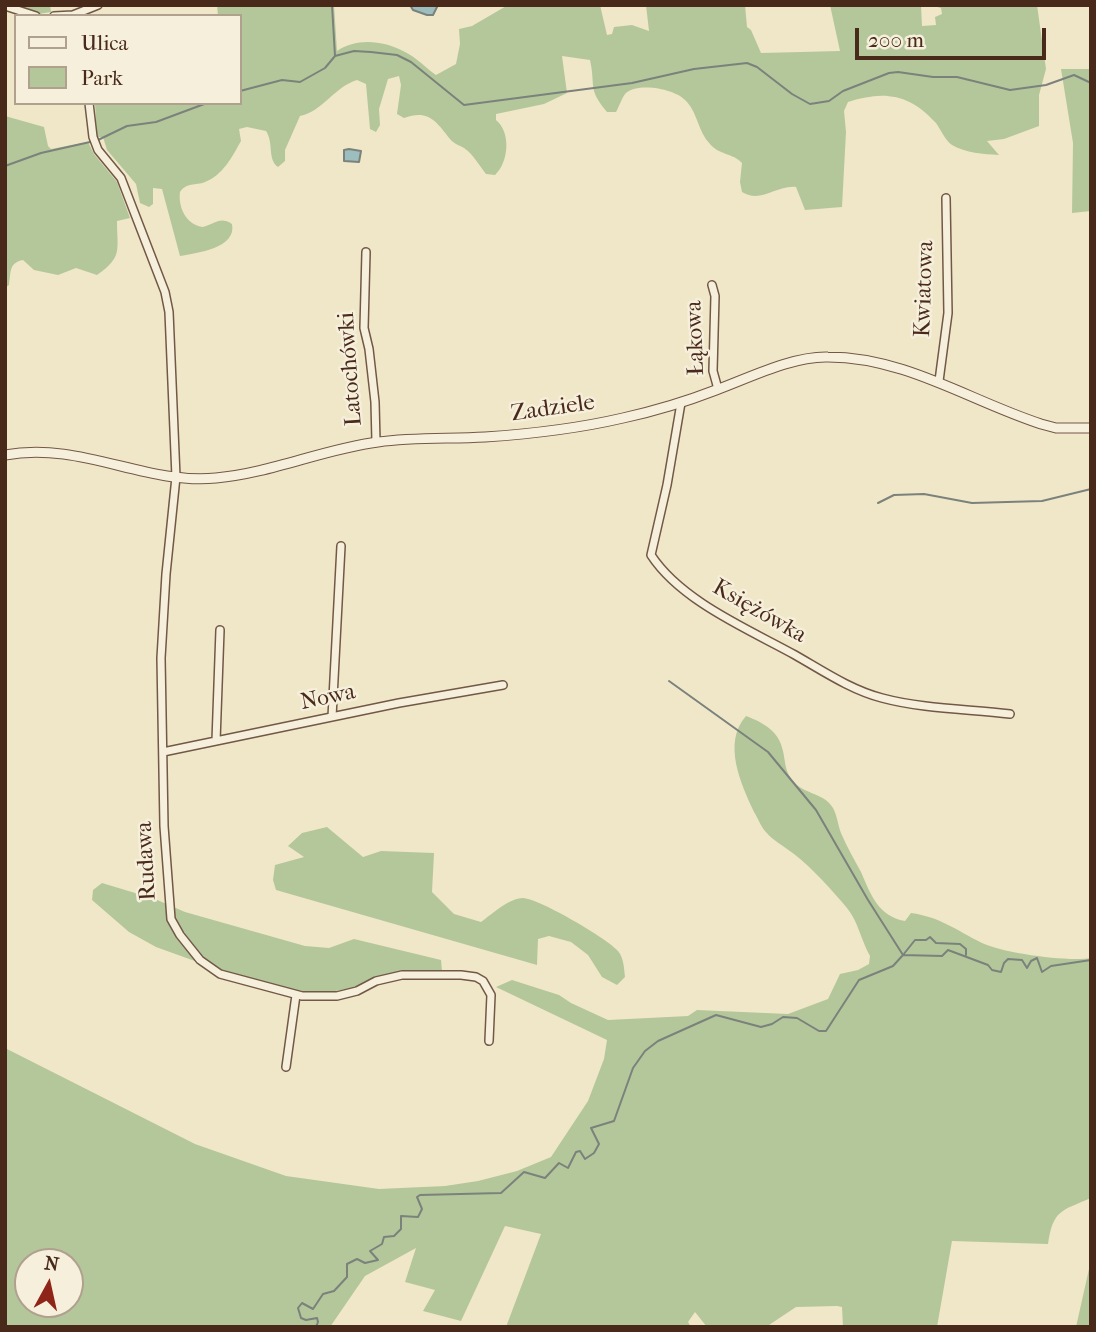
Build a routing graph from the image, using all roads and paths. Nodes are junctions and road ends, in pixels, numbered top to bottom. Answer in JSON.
{"nodes":[{"id":1,"x":98,"y":5,"type":"edge"},
{"id":2,"x":5,"y":6,"type":"edge"},
{"id":3,"x":30,"y":14,"type":"edge"},
{"id":4,"x":79,"y":14,"type":"edge"},
{"id":5,"x":89,"y":105,"type":"edge"},
{"id":6,"x":946,"y":198,"type":"dead end"},
{"id":7,"x":366,"y":251,"type":"dead end"},
{"id":8,"x":712,"y":285,"type":"dead end"},
{"id":9,"x":939,"y":381,"type":"junction"},
{"id":10,"x":718,"y":390,"type":"junction"},
{"id":11,"x":681,"y":403,"type":"junction"},
{"id":12,"x":1091,"y":428,"type":"edge"},
{"id":13,"x":376,"y":442,"type":"junction"},
{"id":14,"x":5,"y":454,"type":"edge"},
{"id":15,"x":176,"y":478,"type":"junction"},
{"id":16,"x":341,"y":546,"type":"dead end"},
{"id":17,"x":219,"y":630,"type":"dead end"},
{"id":18,"x":503,"y":685,"type":"dead end"},
{"id":19,"x":1010,"y":714,"type":"dead end"},
{"id":20,"x":332,"y":717,"type":"junction"},
{"id":21,"x":216,"y":741,"type":"junction"},
{"id":22,"x":163,"y":752,"type":"junction"},
{"id":23,"x":296,"y":995,"type":"junction"},
{"id":24,"x":489,"y":1041,"type":"dead end"},
{"id":25,"x":286,"y":1067,"type":"dead end"}],
"edges":[{"from":1,"to":4,"type":"street"},
{"from":2,"to":3,"type":"street"},
{"from":5,"to":15,"type":"street","name":"Rudawa"},
{"from":6,"to":9,"type":"street","name":"Kwiatowa"},
{"from":7,"to":13,"type":"street","name":"Latochówki"},
{"from":8,"to":10,"type":"street","name":"Łąkowa"},
{"from":9,"to":10,"type":"street","name":"Zadziele"},
{"from":9,"to":12,"type":"street","name":"Zadziele"},
{"from":10,"to":11,"type":"street","name":"Zadziele"},
{"from":11,"to":13,"type":"street","name":"Zadziele"},
{"from":11,"to":19,"type":"street","name":"Księżówka"},
{"from":13,"to":15,"type":"street","name":"Zadziele"},
{"from":14,"to":15,"type":"street","name":"Zadziele"},
{"from":15,"to":22,"type":"street","name":"Rudawa"},
{"from":16,"to":20,"type":"street"},
{"from":17,"to":21,"type":"street"},
{"from":18,"to":20,"type":"street","name":"Nowa"},
{"from":20,"to":21,"type":"street","name":"Nowa"},
{"from":21,"to":22,"type":"street","name":"Nowa"},
{"from":22,"to":23,"type":"street","name":"Rudawa"},
{"from":23,"to":24,"type":"street","name":"Rudawa"},
{"from":23,"to":25,"type":"street"}]}
